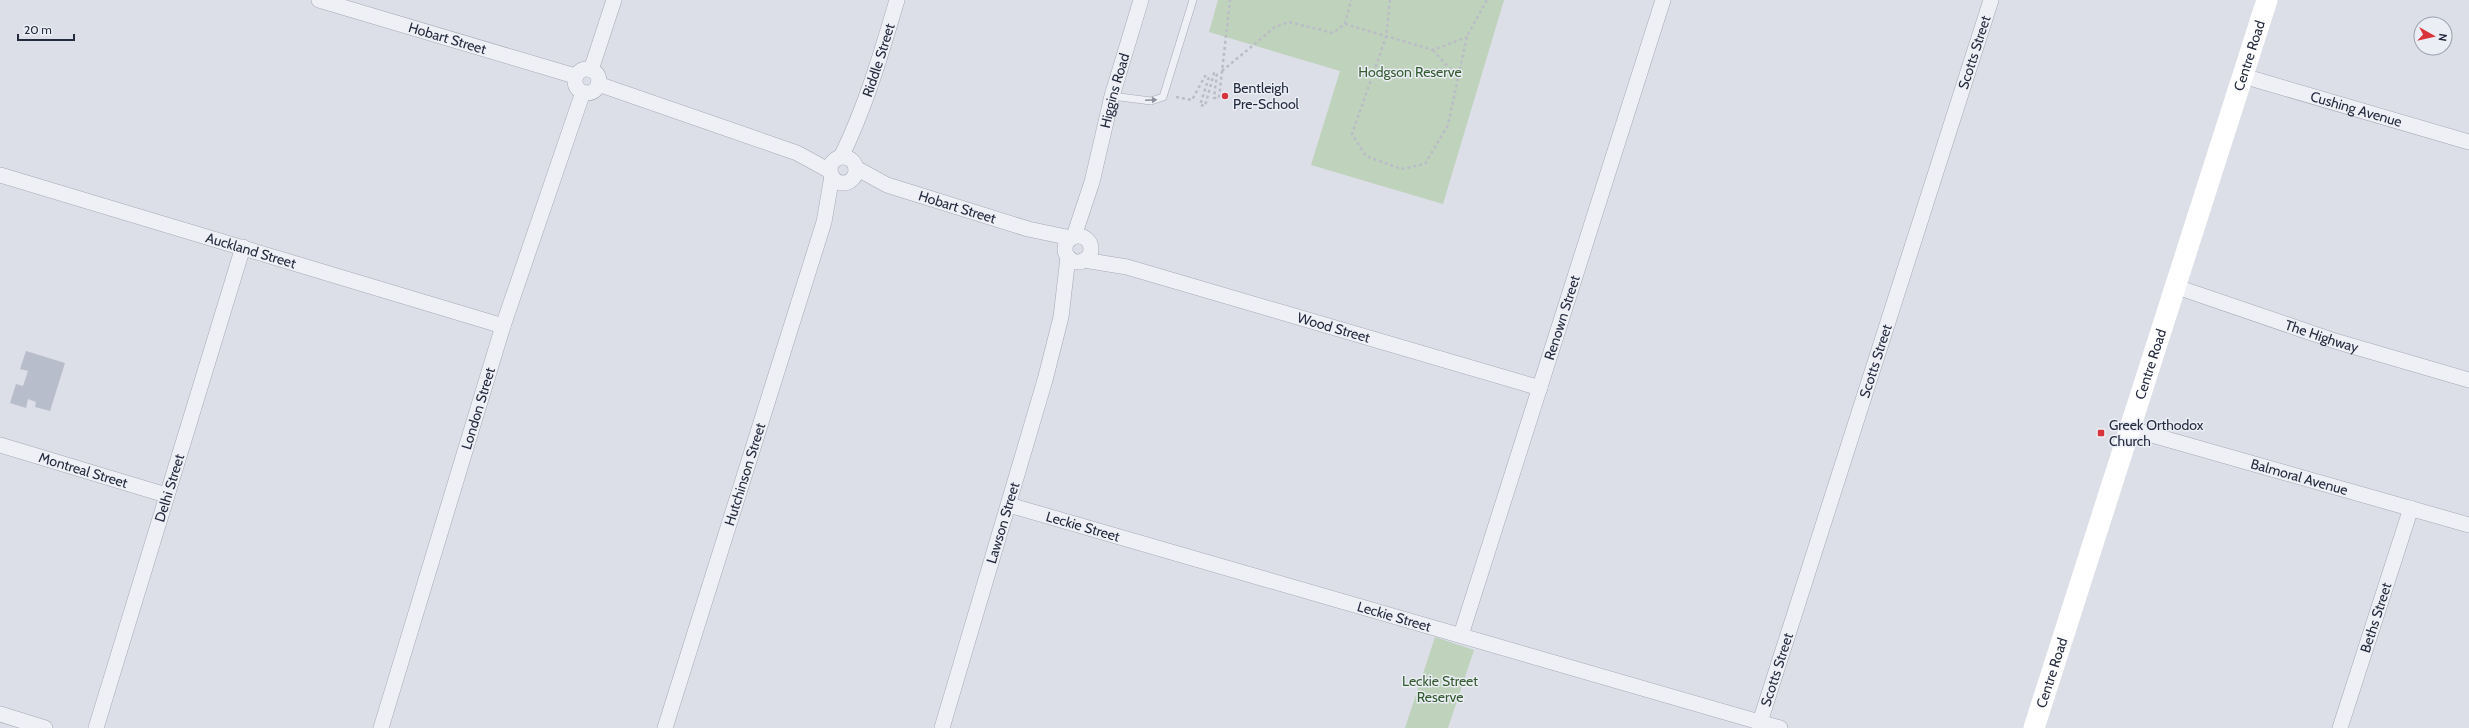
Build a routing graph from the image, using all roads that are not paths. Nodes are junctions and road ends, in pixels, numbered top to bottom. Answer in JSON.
{"nodes":[{"id":1,"x":319,"y":0,"type":"edge"},
{"id":2,"x":614,"y":0,"type":"edge"},
{"id":3,"x":897,"y":0,"type":"edge"},
{"id":4,"x":1141,"y":0,"type":"edge"},
{"id":5,"x":1193,"y":0,"type":"edge"},
{"id":6,"x":1662,"y":0,"type":"edge"},
{"id":7,"x":1991,"y":0,"type":"edge"},
{"id":8,"x":2267,"y":0,"type":"edge"},
{"id":9,"x":591,"y":70,"type":"junction"},
{"id":10,"x":575,"y":76,"type":"junction"},
{"id":11,"x":2243,"y":76,"type":"junction"},
{"id":12,"x":598,"y":84,"type":"junction"},
{"id":13,"x":583,"y":92,"type":"junction"},
{"id":14,"x":1112,"y":96,"type":"junction"},
{"id":15,"x":2469,"y":142,"type":"edge"},
{"id":16,"x":842,"y":169,"type":"junction"},
{"id":17,"x":0,"y":175,"type":"edge"},
{"id":18,"x":243,"y":247,"type":"junction"},
{"id":19,"x":1078,"y":248,"type":"junction"},
{"id":20,"x":2177,"y":287,"type":"junction"},
{"id":21,"x":503,"y":326,"type":"junction"},
{"id":22,"x":2469,"y":380,"type":"edge"},
{"id":23,"x":1540,"y":388,"type":"junction"},
{"id":24,"x":2130,"y":429,"type":"junction"},
{"id":25,"x":0,"y":445,"type":"edge"},
{"id":26,"x":166,"y":495,"type":"junction"},
{"id":27,"x":1009,"y":504,"type":"junction"},
{"id":28,"x":2411,"y":508,"type":"junction"},
{"id":29,"x":2469,"y":525,"type":"edge"},
{"id":30,"x":1461,"y":635,"type":"junction"},
{"id":31,"x":0,"y":714,"type":"edge"},
{"id":32,"x":1760,"y":722,"type":"junction"},
{"id":33,"x":45,"y":728,"type":"edge"},
{"id":34,"x":96,"y":728,"type":"edge"},
{"id":35,"x":381,"y":728,"type":"edge"},
{"id":36,"x":665,"y":728,"type":"edge"},
{"id":37,"x":942,"y":728,"type":"edge"},
{"id":38,"x":1780,"y":728,"type":"edge"},
{"id":39,"x":2034,"y":728,"type":"edge"},
{"id":40,"x":2340,"y":728,"type":"edge"}],
"edges":[{"from":1,"to":10,"type":"street","name":"Hobart Street"},
{"from":2,"to":9,"type":"street"},
{"from":3,"to":16,"type":"street","name":"Riddle Street"},
{"from":4,"to":14,"type":"street","name":"Higgins Road"},
{"from":14,"to":5,"type":"lane","one_way":true},
{"from":6,"to":23,"type":"street","name":"Renown Street"},
{"from":7,"to":32,"type":"street","name":"Scotts Street"},
{"from":8,"to":11,"type":"main road","name":"Centre Road"},
{"from":9,"to":10,"type":"street"},
{"from":9,"to":12,"type":"street"},
{"from":10,"to":13,"type":"street"},
{"from":11,"to":15,"type":"street","name":"Cushing Avenue"},
{"from":11,"to":20,"type":"main road","name":"Centre Road"},
{"from":12,"to":13,"type":"street"},
{"from":12,"to":16,"type":"street","name":"Hobart Street"},
{"from":13,"to":21,"type":"street","name":"London Street"},
{"from":14,"to":19,"type":"street","name":"Higgins Road"},
{"from":16,"to":19,"type":"street","name":"Hobart Street"},
{"from":16,"to":36,"type":"street","name":"Hutchinson Street"},
{"from":17,"to":18,"type":"street","name":"Auckland Street"},
{"from":18,"to":21,"type":"street","name":"Auckland Street"},
{"from":18,"to":26,"type":"street","name":"Delhi Street"},
{"from":19,"to":23,"type":"street","name":"Wood Street"},
{"from":19,"to":27,"type":"street","name":"Lawson Street"},
{"from":20,"to":22,"type":"street","name":"The Highway"},
{"from":20,"to":24,"type":"main road","name":"Centre Road"},
{"from":21,"to":35,"type":"street","name":"London Street"},
{"from":23,"to":30,"type":"street","name":"Renown Street"},
{"from":24,"to":28,"type":"street","name":"Balmoral Avenue"},
{"from":24,"to":39,"type":"main road","name":"Centre Road"},
{"from":25,"to":26,"type":"street","name":"Montreal Street"},
{"from":26,"to":34,"type":"street","name":"Delhi Street"},
{"from":27,"to":30,"type":"street","name":"Leckie Street"},
{"from":27,"to":37,"type":"street","name":"Lawson Street"},
{"from":28,"to":29,"type":"street","name":"Balmoral Avenue"},
{"from":28,"to":40,"type":"street","name":"Beths Street"},
{"from":30,"to":32,"type":"street","name":"Leckie Street"},
{"from":31,"to":33,"type":"street"},
{"from":32,"to":38,"type":"street","name":"Leckie Street"}]}
